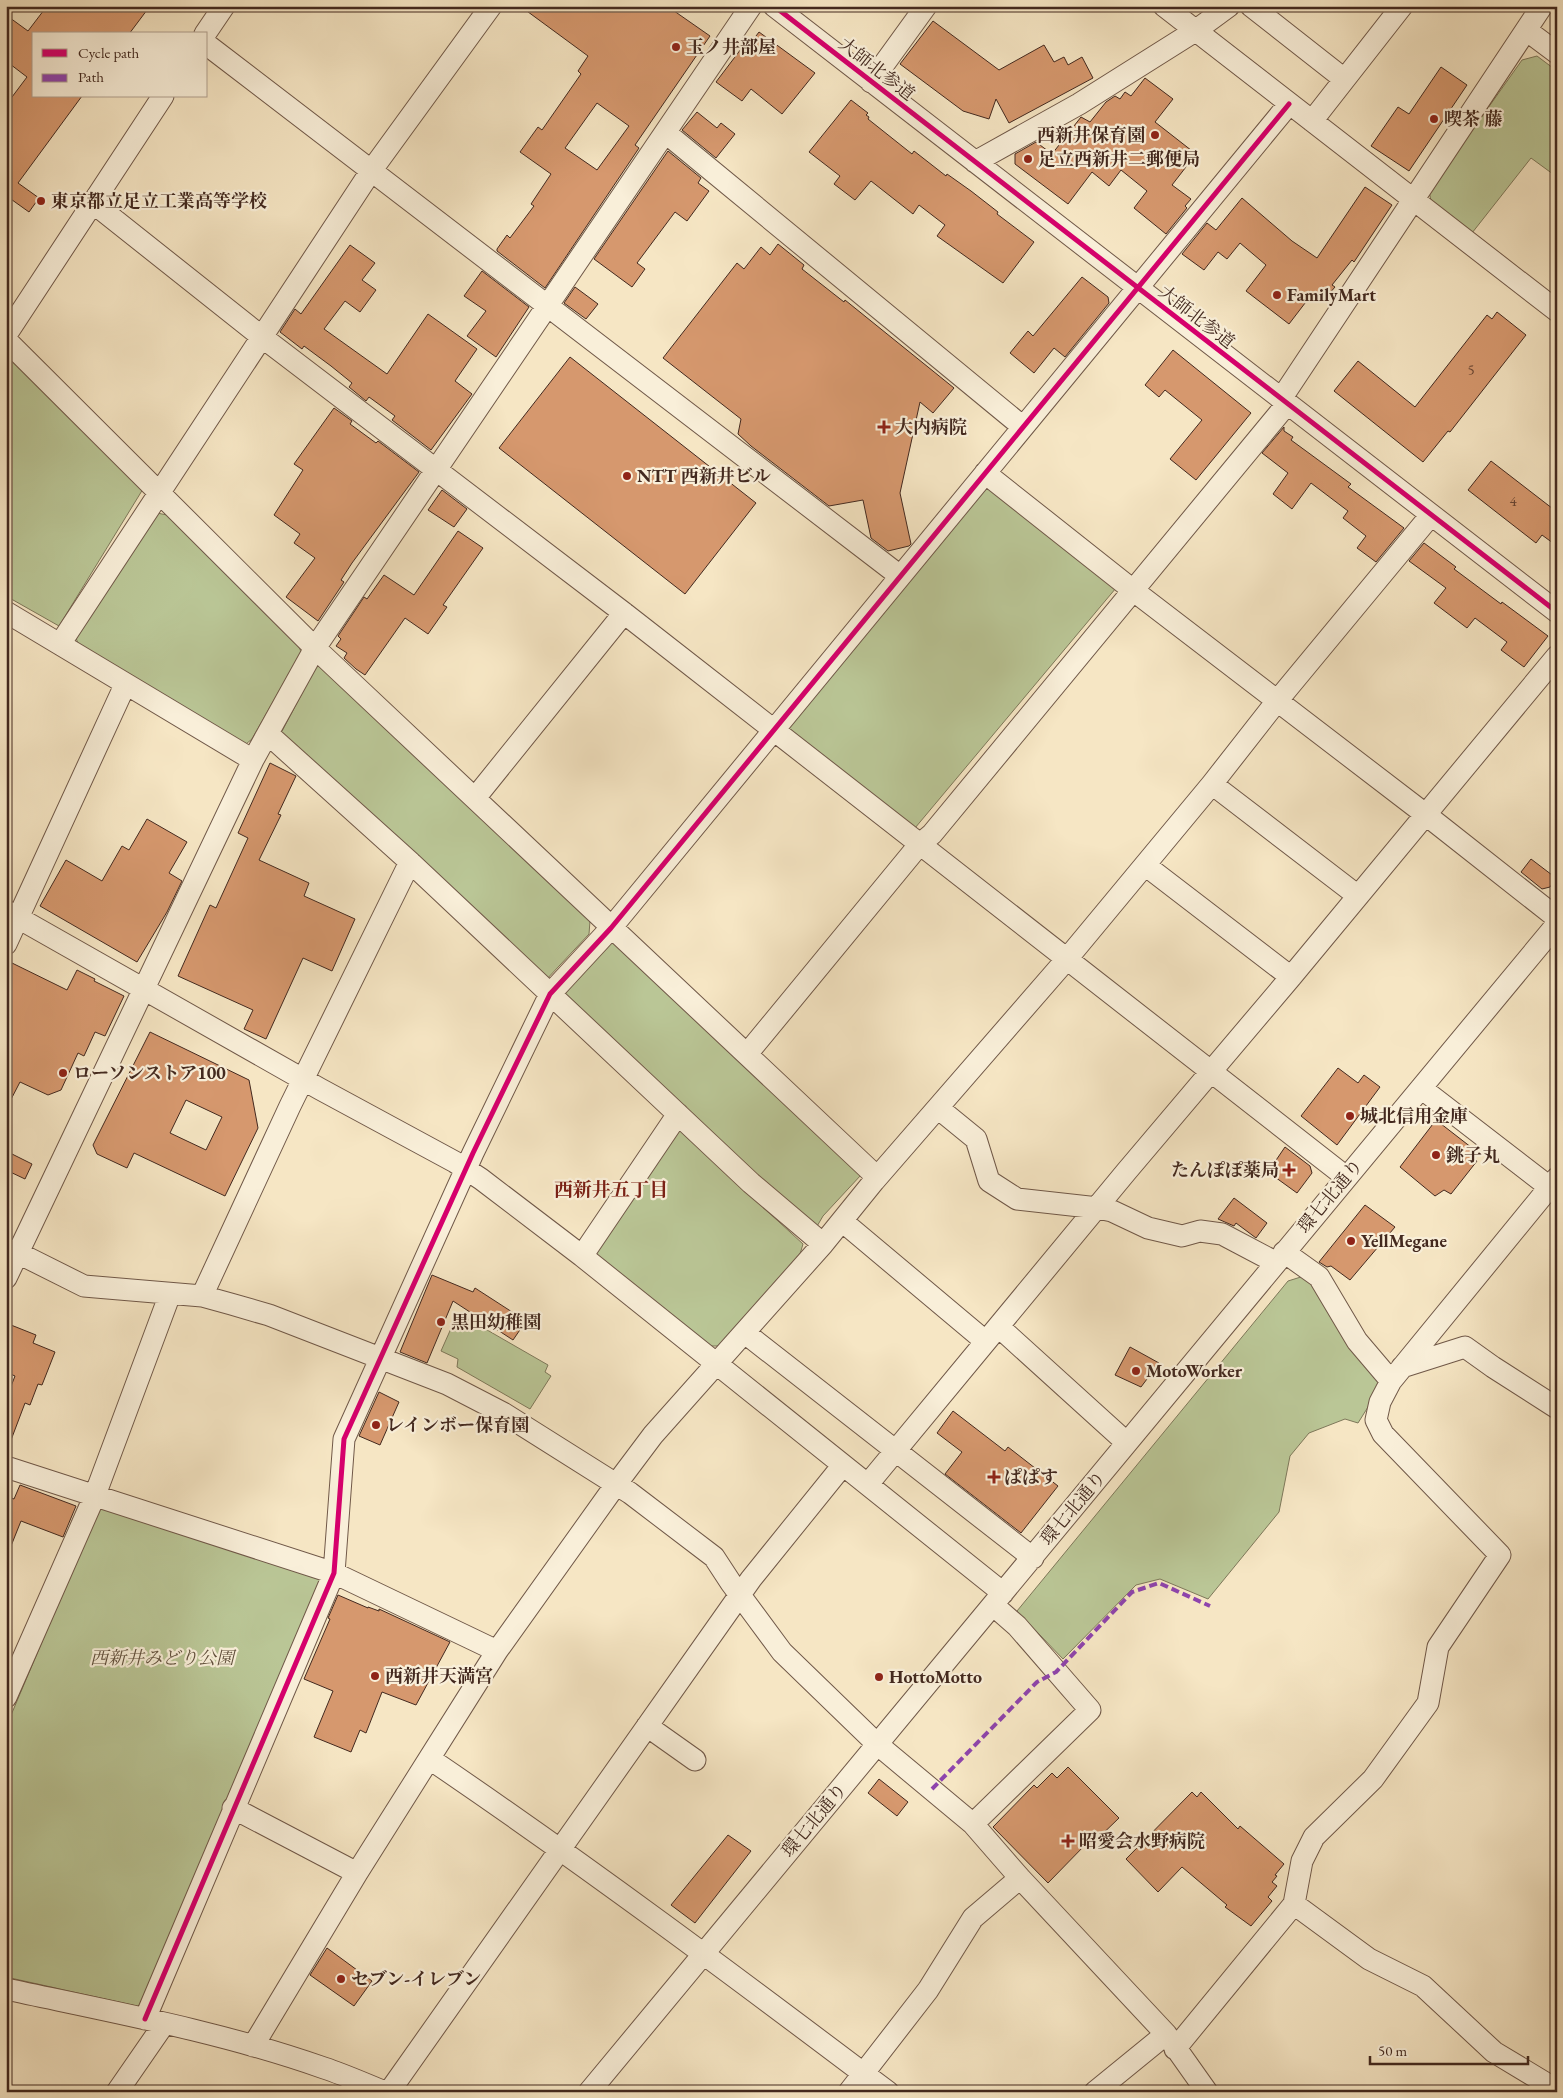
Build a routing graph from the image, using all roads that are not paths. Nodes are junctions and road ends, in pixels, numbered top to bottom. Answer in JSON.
{"nodes":[{"id":1,"x":224,"y":6,"type":"edge"},
{"id":2,"x":491,"y":6,"type":"edge"},
{"id":3,"x":751,"y":6,"type":"edge"},
{"id":4,"x":774,"y":6,"type":"edge"},
{"id":5,"x":926,"y":6,"type":"edge"},
{"id":6,"x":1164,"y":6,"type":"edge"},
{"id":7,"x":1230,"y":6,"type":"edge"},
{"id":8,"x":1251,"y":6,"type":"edge"},
{"id":9,"x":1402,"y":6,"type":"edge"},
{"id":10,"x":1542,"y":6,"type":"edge"},
{"id":11,"x":1526,"y":30,"type":"junction"},
{"id":12,"x":1195,"y":31,"type":"junction"},
{"id":13,"x":206,"y":32,"type":"edge"},
{"id":14,"x":208,"y":46,"type":"edge"},
{"id":15,"x":1557,"y":52,"type":"edge"},
{"id":16,"x":1344,"y":79,"type":"junction"},
{"id":17,"x":871,"y":82,"type":"junction"},
{"id":18,"x":162,"y":98,"type":"edge"},
{"id":19,"x":1289,"y":104,"type":"junction"},
{"id":20,"x":1312,"y":121,"type":"junction"},
{"id":21,"x":666,"y":133,"type":"junction"},
{"id":22,"x":975,"y":162,"type":"junction"},
{"id":23,"x":371,"y":171,"type":"junction"},
{"id":24,"x":1413,"y":200,"type":"junction"},
{"id":25,"x":92,"y":202,"type":"junction"},
{"id":26,"x":1137,"y":288,"type":"junction"},
{"id":27,"x":546,"y":305,"type":"junction"},
{"id":28,"x":1557,"y":311,"type":"edge"},
{"id":29,"x":6,"y":335,"type":"edge"},
{"id":30,"x":262,"y":337,"type":"junction"},
{"id":31,"x":6,"y":340,"type":"edge"},
{"id":32,"x":1284,"y":402,"type":"junction"},
{"id":33,"x":1023,"y":427,"type":"junction"},
{"id":34,"x":435,"y":471,"type":"junction"},
{"id":35,"x":985,"y":473,"type":"junction"},
{"id":36,"x":160,"y":493,"type":"junction"},
{"id":37,"x":1431,"y":515,"type":"junction"},
{"id":38,"x":900,"y":576,"type":"junction"},
{"id":39,"x":1134,"y":591,"type":"junction"},
{"id":40,"x":6,"y":612,"type":"edge"},
{"id":41,"x":1557,"y":612,"type":"edge"},
{"id":42,"x":624,"y":613,"type":"junction"},
{"id":43,"x":60,"y":644,"type":"junction"},
{"id":44,"x":315,"y":648,"type":"junction"},
{"id":45,"x":1557,"y":656,"type":"edge"},
{"id":46,"x":125,"y":685,"type":"junction"},
{"id":47,"x":1277,"y":701,"type":"junction"},
{"id":48,"x":773,"y":730,"type":"junction"},
{"id":49,"x":268,"y":734,"type":"junction"},
{"id":50,"x":254,"y":760,"type":"junction"},
{"id":51,"x":1212,"y":784,"type":"junction"},
{"id":52,"x":475,"y":798,"type":"junction"},
{"id":53,"x":1425,"y":814,"type":"junction"},
{"id":54,"x":919,"y":845,"type":"junction"},
{"id":55,"x":410,"y":862,"type":"junction"},
{"id":56,"x":1145,"y":865,"type":"junction"},
{"id":57,"x":1358,"y":896,"type":"junction"},
{"id":58,"x":12,"y":914,"type":"edge"},
{"id":59,"x":1557,"y":918,"type":"edge"},
{"id":60,"x":1557,"y":924,"type":"edge"},
{"id":61,"x":610,"y":928,"type":"junction"},
{"id":62,"x":6,"y":944,"type":"edge"},
{"id":63,"x":1066,"y":960,"type":"junction"},
{"id":64,"x":1291,"y":977,"type":"junction"},
{"id":65,"x":144,"y":988,"type":"junction"},
{"id":66,"x":550,"y":994,"type":"junction"},
{"id":67,"x":747,"y":1054,"type":"junction"},
{"id":68,"x":1212,"y":1070,"type":"junction"},
{"id":69,"x":303,"y":1080,"type":"junction"},
{"id":70,"x":1421,"y":1088,"type":"junction"},
{"id":71,"x":938,"y":1108,"type":"junction"},
{"id":72,"x":678,"y":1114,"type":"junction"},
{"id":73,"x":467,"y":1169,"type":"junction"},
{"id":74,"x":1346,"y":1177,"type":"junction"},
{"id":75,"x":877,"y":1178,"type":"junction"},
{"id":76,"x":1554,"y":1186,"type":"edge"},
{"id":77,"x":1098,"y":1208,"type":"junction"},
{"id":78,"x":842,"y":1221,"type":"junction"},
{"id":79,"x":822,"y":1244,"type":"junction"},
{"id":80,"x":12,"y":1251,"type":"edge"},
{"id":81,"x":582,"y":1256,"type":"junction"},
{"id":82,"x":1280,"y":1257,"type":"junction"},
{"id":83,"x":6,"y":1278,"type":"edge"},
{"id":84,"x":170,"y":1294,"type":"junction"},
{"id":85,"x":202,"y":1296,"type":"junction"},
{"id":86,"x":746,"y":1333,"type":"junction"},
{"id":87,"x":992,"y":1334,"type":"junction"},
{"id":88,"x":380,"y":1359,"type":"junction"},
{"id":89,"x":716,"y":1365,"type":"junction"},
{"id":90,"x":1397,"y":1374,"type":"junction"},
{"id":91,"x":1557,"y":1408,"type":"edge"},
{"id":92,"x":1127,"y":1443,"type":"junction"},
{"id":93,"x":896,"y":1452,"type":"junction"},
{"id":94,"x":843,"y":1465,"type":"junction"},
{"id":95,"x":6,"y":1468,"type":"edge"},
{"id":96,"x":616,"y":1483,"type":"junction"},
{"id":97,"x":868,"y":1484,"type":"junction"},
{"id":98,"x":94,"y":1496,"type":"junction"},
{"id":99,"x":1033,"y":1558,"type":"junction"},
{"id":100,"x":334,"y":1573,"type":"junction"},
{"id":101,"x":741,"y":1595,"type":"junction"},
{"id":102,"x":998,"y":1599,"type":"junction"},
{"id":103,"x":497,"y":1651,"type":"junction"},
{"id":104,"x":6,"y":1697,"type":"edge"},
{"id":105,"x":647,"y":1726,"type":"junction"},
{"id":106,"x":877,"y":1744,"type":"junction"},
{"id":107,"x":430,"y":1759,"type":"junction"},
{"id":108,"x":695,"y":1760,"type":"dead end"},
{"id":109,"x":233,"y":1808,"type":"junction"},
{"id":110,"x":973,"y":1824,"type":"junction"},
{"id":111,"x":559,"y":1849,"type":"junction"},
{"id":112,"x":357,"y":1873,"type":"junction"},
{"id":113,"x":1020,"y":1878,"type":"junction"},
{"id":114,"x":1294,"y":1904,"type":"junction"},
{"id":115,"x":704,"y":1953,"type":"junction"},
{"id":116,"x":6,"y":1989,"type":"edge"},
{"id":117,"x":155,"y":2021,"type":"junction"},
{"id":118,"x":1170,"y":2041,"type":"junction"},
{"id":119,"x":253,"y":2046,"type":"junction"},
{"id":120,"x":864,"y":2074,"type":"junction"},
{"id":121,"x":1557,"y":2090,"type":"edge"},
{"id":122,"x":117,"y":2092,"type":"edge"},
{"id":123,"x":385,"y":2092,"type":"edge"},
{"id":124,"x":389,"y":2092,"type":"edge"},
{"id":125,"x":589,"y":2092,"type":"edge"},
{"id":126,"x":849,"y":2092,"type":"edge"},
{"id":127,"x":888,"y":2092,"type":"edge"},
{"id":128,"x":1095,"y":2092,"type":"edge"},
{"id":129,"x":1207,"y":2092,"type":"edge"}],
"edges":[{"from":1,"to":13,"type":"street"},
{"from":2,"to":23,"type":"street"},
{"from":3,"to":21,"type":"street"},
{"from":4,"to":17,"type":"street","name":"大師北参道"},
{"from":5,"to":17,"type":"street"},
{"from":6,"to":12,"type":"street"},
{"from":7,"to":12,"type":"street"},
{"from":8,"to":16,"type":"street"},
{"from":9,"to":16,"type":"street"},
{"from":10,"to":11,"type":"street"},
{"from":11,"to":15,"type":"street"},
{"from":11,"to":24,"type":"street"},
{"from":12,"to":19,"type":"street"},
{"from":12,"to":22,"type":"street"},
{"from":14,"to":23,"type":"street"},
{"from":16,"to":20,"type":"street"},
{"from":17,"to":22,"type":"street","name":"大師北参道"},
{"from":18,"to":25,"type":"street"},
{"from":19,"to":20,"type":"street"},
{"from":19,"to":26,"type":"street"},
{"from":20,"to":24,"type":"street"},
{"from":21,"to":27,"type":"street"},
{"from":21,"to":33,"type":"street"},
{"from":22,"to":26,"type":"street","name":"大師北参道"},
{"from":23,"to":27,"type":"street"},
{"from":23,"to":30,"type":"street"},
{"from":24,"to":28,"type":"street"},
{"from":24,"to":32,"type":"street"},
{"from":25,"to":29,"type":"street"},
{"from":25,"to":30,"type":"street"},
{"from":26,"to":32,"type":"street","name":"大師北参道"},
{"from":26,"to":33,"type":"street"},
{"from":27,"to":34,"type":"street"},
{"from":27,"to":38,"type":"street"},
{"from":30,"to":34,"type":"street"},
{"from":30,"to":36,"type":"street"},
{"from":31,"to":36,"type":"street"},
{"from":32,"to":37,"type":"street","name":"大師北参道"},
{"from":32,"to":39,"type":"street"},
{"from":33,"to":35,"type":"street"},
{"from":34,"to":42,"type":"street"},
{"from":34,"to":44,"type":"street"},
{"from":35,"to":38,"type":"street"},
{"from":35,"to":39,"type":"street"},
{"from":36,"to":43,"type":"street"},
{"from":36,"to":44,"type":"street"},
{"from":37,"to":41,"type":"street","name":"大師北参道"},
{"from":37,"to":47,"type":"street"},
{"from":38,"to":48,"type":"street"},
{"from":39,"to":47,"type":"street"},
{"from":39,"to":54,"type":"street"},
{"from":40,"to":43,"type":"street"},
{"from":42,"to":48,"type":"street"},
{"from":42,"to":52,"type":"street"},
{"from":43,"to":46,"type":"street"},
{"from":44,"to":49,"type":"street"},
{"from":44,"to":52,"type":"street"},
{"from":45,"to":53,"type":"street"},
{"from":46,"to":50,"type":"street"},
{"from":46,"to":58,"type":"street"},
{"from":47,"to":51,"type":"street"},
{"from":47,"to":53,"type":"street"},
{"from":48,"to":54,"type":"street"},
{"from":48,"to":61,"type":"street"},
{"from":49,"to":50,"type":"street"},
{"from":49,"to":55,"type":"street"},
{"from":50,"to":65,"type":"street"},
{"from":51,"to":56,"type":"street"},
{"from":51,"to":57,"type":"street"},
{"from":52,"to":61,"type":"street"},
{"from":53,"to":57,"type":"street"},
{"from":53,"to":59,"type":"street"},
{"from":54,"to":63,"type":"street"},
{"from":54,"to":67,"type":"street"},
{"from":55,"to":66,"type":"street"},
{"from":55,"to":69,"type":"street"},
{"from":56,"to":63,"type":"street"},
{"from":56,"to":64,"type":"street"},
{"from":57,"to":64,"type":"street"},
{"from":58,"to":62,"type":"street"},
{"from":58,"to":65,"type":"street"},
{"from":60,"to":70,"type":"street","name":"環七北通り"},
{"from":61,"to":66,"type":"street"},
{"from":61,"to":67,"type":"street"},
{"from":63,"to":68,"type":"street"},
{"from":63,"to":71,"type":"street"},
{"from":64,"to":68,"type":"street"},
{"from":65,"to":69,"type":"street"},
{"from":65,"to":80,"type":"street"},
{"from":66,"to":72,"type":"street"},
{"from":66,"to":73,"type":"street"},
{"from":67,"to":75,"type":"street"},
{"from":68,"to":74,"type":"street"},
{"from":68,"to":77,"type":"street"},
{"from":69,"to":73,"type":"street"},
{"from":69,"to":85,"type":"street"},
{"from":70,"to":74,"type":"street","name":"環七北通り"},
{"from":70,"to":76,"type":"street"},
{"from":71,"to":75,"type":"street"},
{"from":71,"to":77,"type":"street"},
{"from":72,"to":79,"type":"street"},
{"from":72,"to":81,"type":"street"},
{"from":73,"to":81,"type":"street"},
{"from":73,"to":88,"type":"street"},
{"from":74,"to":82,"type":"street","name":"環七北通り"},
{"from":75,"to":78,"type":"street"},
{"from":76,"to":90,"type":"street"},
{"from":77,"to":82,"type":"street"},
{"from":77,"to":87,"type":"street"},
{"from":78,"to":79,"type":"street"},
{"from":78,"to":87,"type":"street"},
{"from":79,"to":86,"type":"street"},
{"from":80,"to":83,"type":"street"},
{"from":80,"to":84,"type":"street"},
{"from":81,"to":89,"type":"street"},
{"from":82,"to":90,"type":"street"},
{"from":82,"to":92,"type":"street","name":"環七北通り"},
{"from":84,"to":85,"type":"street"},
{"from":84,"to":98,"type":"street"},
{"from":85,"to":88,"type":"street"},
{"from":86,"to":89,"type":"street"},
{"from":86,"to":93,"type":"street"},
{"from":87,"to":92,"type":"street"},
{"from":87,"to":93,"type":"street"},
{"from":88,"to":96,"type":"street"},
{"from":88,"to":100,"type":"street"},
{"from":89,"to":94,"type":"street"},
{"from":89,"to":96,"type":"street"},
{"from":90,"to":91,"type":"street"},
{"from":90,"to":114,"type":"street"},
{"from":92,"to":99,"type":"street","name":"環七北通り"},
{"from":93,"to":97,"type":"street"},
{"from":93,"to":99,"type":"street"},
{"from":94,"to":97,"type":"street"},
{"from":94,"to":101,"type":"street"},
{"from":95,"to":98,"type":"street"},
{"from":96,"to":101,"type":"street"},
{"from":96,"to":103,"type":"street"},
{"from":97,"to":102,"type":"street"},
{"from":98,"to":100,"type":"street"},
{"from":98,"to":104,"type":"street"},
{"from":99,"to":102,"type":"street","name":"環七北通り"},
{"from":100,"to":103,"type":"street"},
{"from":100,"to":109,"type":"street"},
{"from":101,"to":105,"type":"street"},
{"from":101,"to":106,"type":"street"},
{"from":102,"to":106,"type":"street","name":"環七北通り"},
{"from":102,"to":110,"type":"street"},
{"from":103,"to":107,"type":"street"},
{"from":105,"to":108,"type":"street"},
{"from":105,"to":111,"type":"street"},
{"from":106,"to":110,"type":"street"},
{"from":106,"to":115,"type":"street","name":"環七北通り"},
{"from":107,"to":111,"type":"street"},
{"from":107,"to":112,"type":"street"},
{"from":109,"to":112,"type":"street"},
{"from":109,"to":117,"type":"street"},
{"from":110,"to":113,"type":"street"},
{"from":111,"to":115,"type":"street"},
{"from":111,"to":124,"type":"street"},
{"from":112,"to":119,"type":"street"},
{"from":113,"to":118,"type":"street"},
{"from":113,"to":120,"type":"street"},
{"from":114,"to":118,"type":"street"},
{"from":114,"to":121,"type":"street"},
{"from":115,"to":120,"type":"street"},
{"from":115,"to":125,"type":"street","name":"環七北通り"},
{"from":116,"to":117,"type":"street"},
{"from":117,"to":119,"type":"street"},
{"from":117,"to":122,"type":"street"},
{"from":118,"to":128,"type":"street"},
{"from":118,"to":129,"type":"street"},
{"from":119,"to":123,"type":"street"},
{"from":120,"to":126,"type":"street"},
{"from":120,"to":127,"type":"street"}]}
